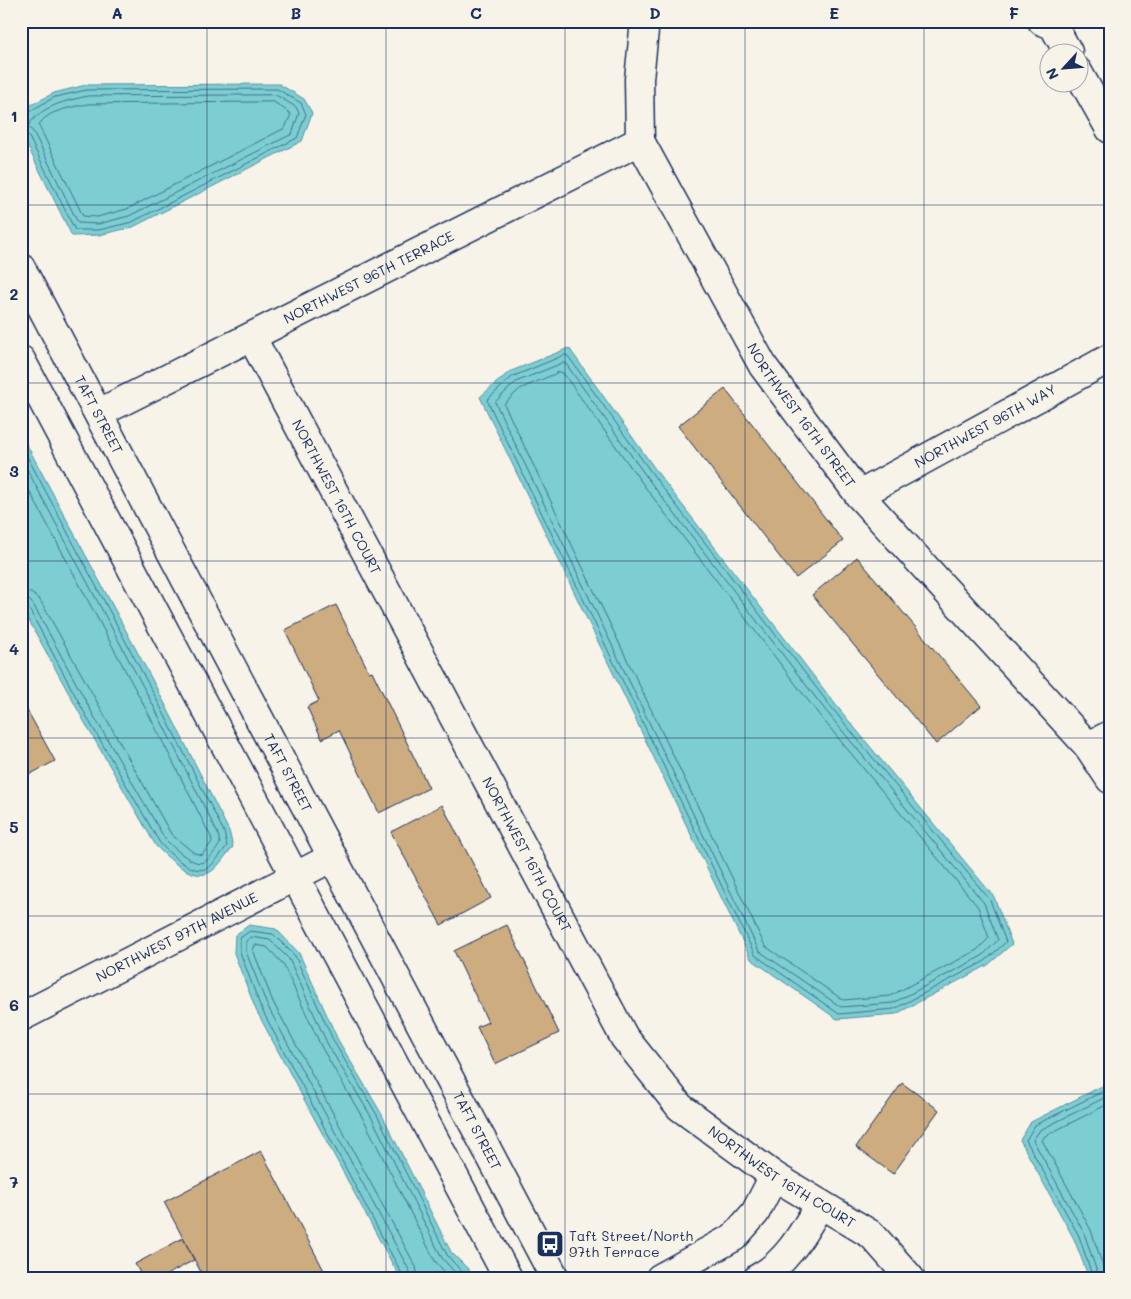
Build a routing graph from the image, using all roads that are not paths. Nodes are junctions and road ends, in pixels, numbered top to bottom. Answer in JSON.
{"nodes":[{"id":1,"x":645,"y":21,"type":"edge"},
{"id":2,"x":1042,"y":21,"type":"edge"},
{"id":3,"x":1062,"y":42,"type":"edge"},
{"id":4,"x":1088,"y":90,"type":"edge"},
{"id":5,"x":1110,"y":129,"type":"edge"},
{"id":6,"x":640,"y":141,"type":"junction"},
{"id":7,"x":21,"y":268,"type":"edge"},
{"id":8,"x":252,"y":338,"type":"junction"},
{"id":9,"x":1110,"y":358,"type":"edge"},
{"id":10,"x":21,"y":360,"type":"edge"},
{"id":11,"x":99,"y":413,"type":"junction"},
{"id":12,"x":859,"y":494,"type":"junction"},
{"id":13,"x":1099,"y":740,"type":"edge"},
{"id":14,"x":1110,"y":779,"type":"edge"},
{"id":15,"x":333,"y":857,"type":"junction"},
{"id":16,"x":294,"y":876,"type":"junction"},
{"id":17,"x":21,"y":1018,"type":"edge"},
{"id":18,"x":774,"y":1176,"type":"junction"},
{"id":19,"x":820,"y":1204,"type":"junction"},
{"id":20,"x":508,"y":1278,"type":"edge"},
{"id":21,"x":555,"y":1278,"type":"edge"},
{"id":22,"x":660,"y":1278,"type":"edge"},
{"id":23,"x":758,"y":1278,"type":"edge"},
{"id":24,"x":910,"y":1278,"type":"edge"}],
"edges":[{"from":1,"to":6,"type":"street","name":"NORTHWEST 16TH STREET"},
{"from":2,"to":3,"type":"street"},
{"from":4,"to":5,"type":"street"},
{"from":6,"to":8,"type":"street","name":"NORTHWEST 96TH TERRACE"},
{"from":6,"to":12,"type":"street","name":"NORTHWEST 16TH STREET"},
{"from":7,"to":11,"type":"street","name":"TAFT STREET"},
{"from":8,"to":11,"type":"street","name":"NORTHWEST 96TH TERRACE"},
{"from":8,"to":18,"type":"street","name":"NORTHWEST 16TH COURT"},
{"from":9,"to":12,"type":"street","name":"NORTHWEST 96TH WAY"},
{"from":10,"to":16,"type":"street"},
{"from":11,"to":15,"type":"street","name":"TAFT STREET"},
{"from":12,"to":13,"type":"street","name":"NORTHWEST 16TH STREET"},
{"from":13,"to":14,"type":"street","name":"NORTHWEST 16TH STREET"},
{"from":15,"to":16,"type":"street","name":"NORTHWEST 97TH AVENUE"},
{"from":15,"to":21,"type":"street","name":"TAFT STREET"},
{"from":16,"to":17,"type":"street","name":"NORTHWEST 97TH AVENUE"},
{"from":16,"to":20,"type":"street"},
{"from":18,"to":19,"type":"street","name":"NORTHWEST 16TH COURT"},
{"from":18,"to":22,"type":"street"},
{"from":19,"to":23,"type":"street"},
{"from":19,"to":24,"type":"street","name":"NORTHWEST 16TH COURT"}]}
